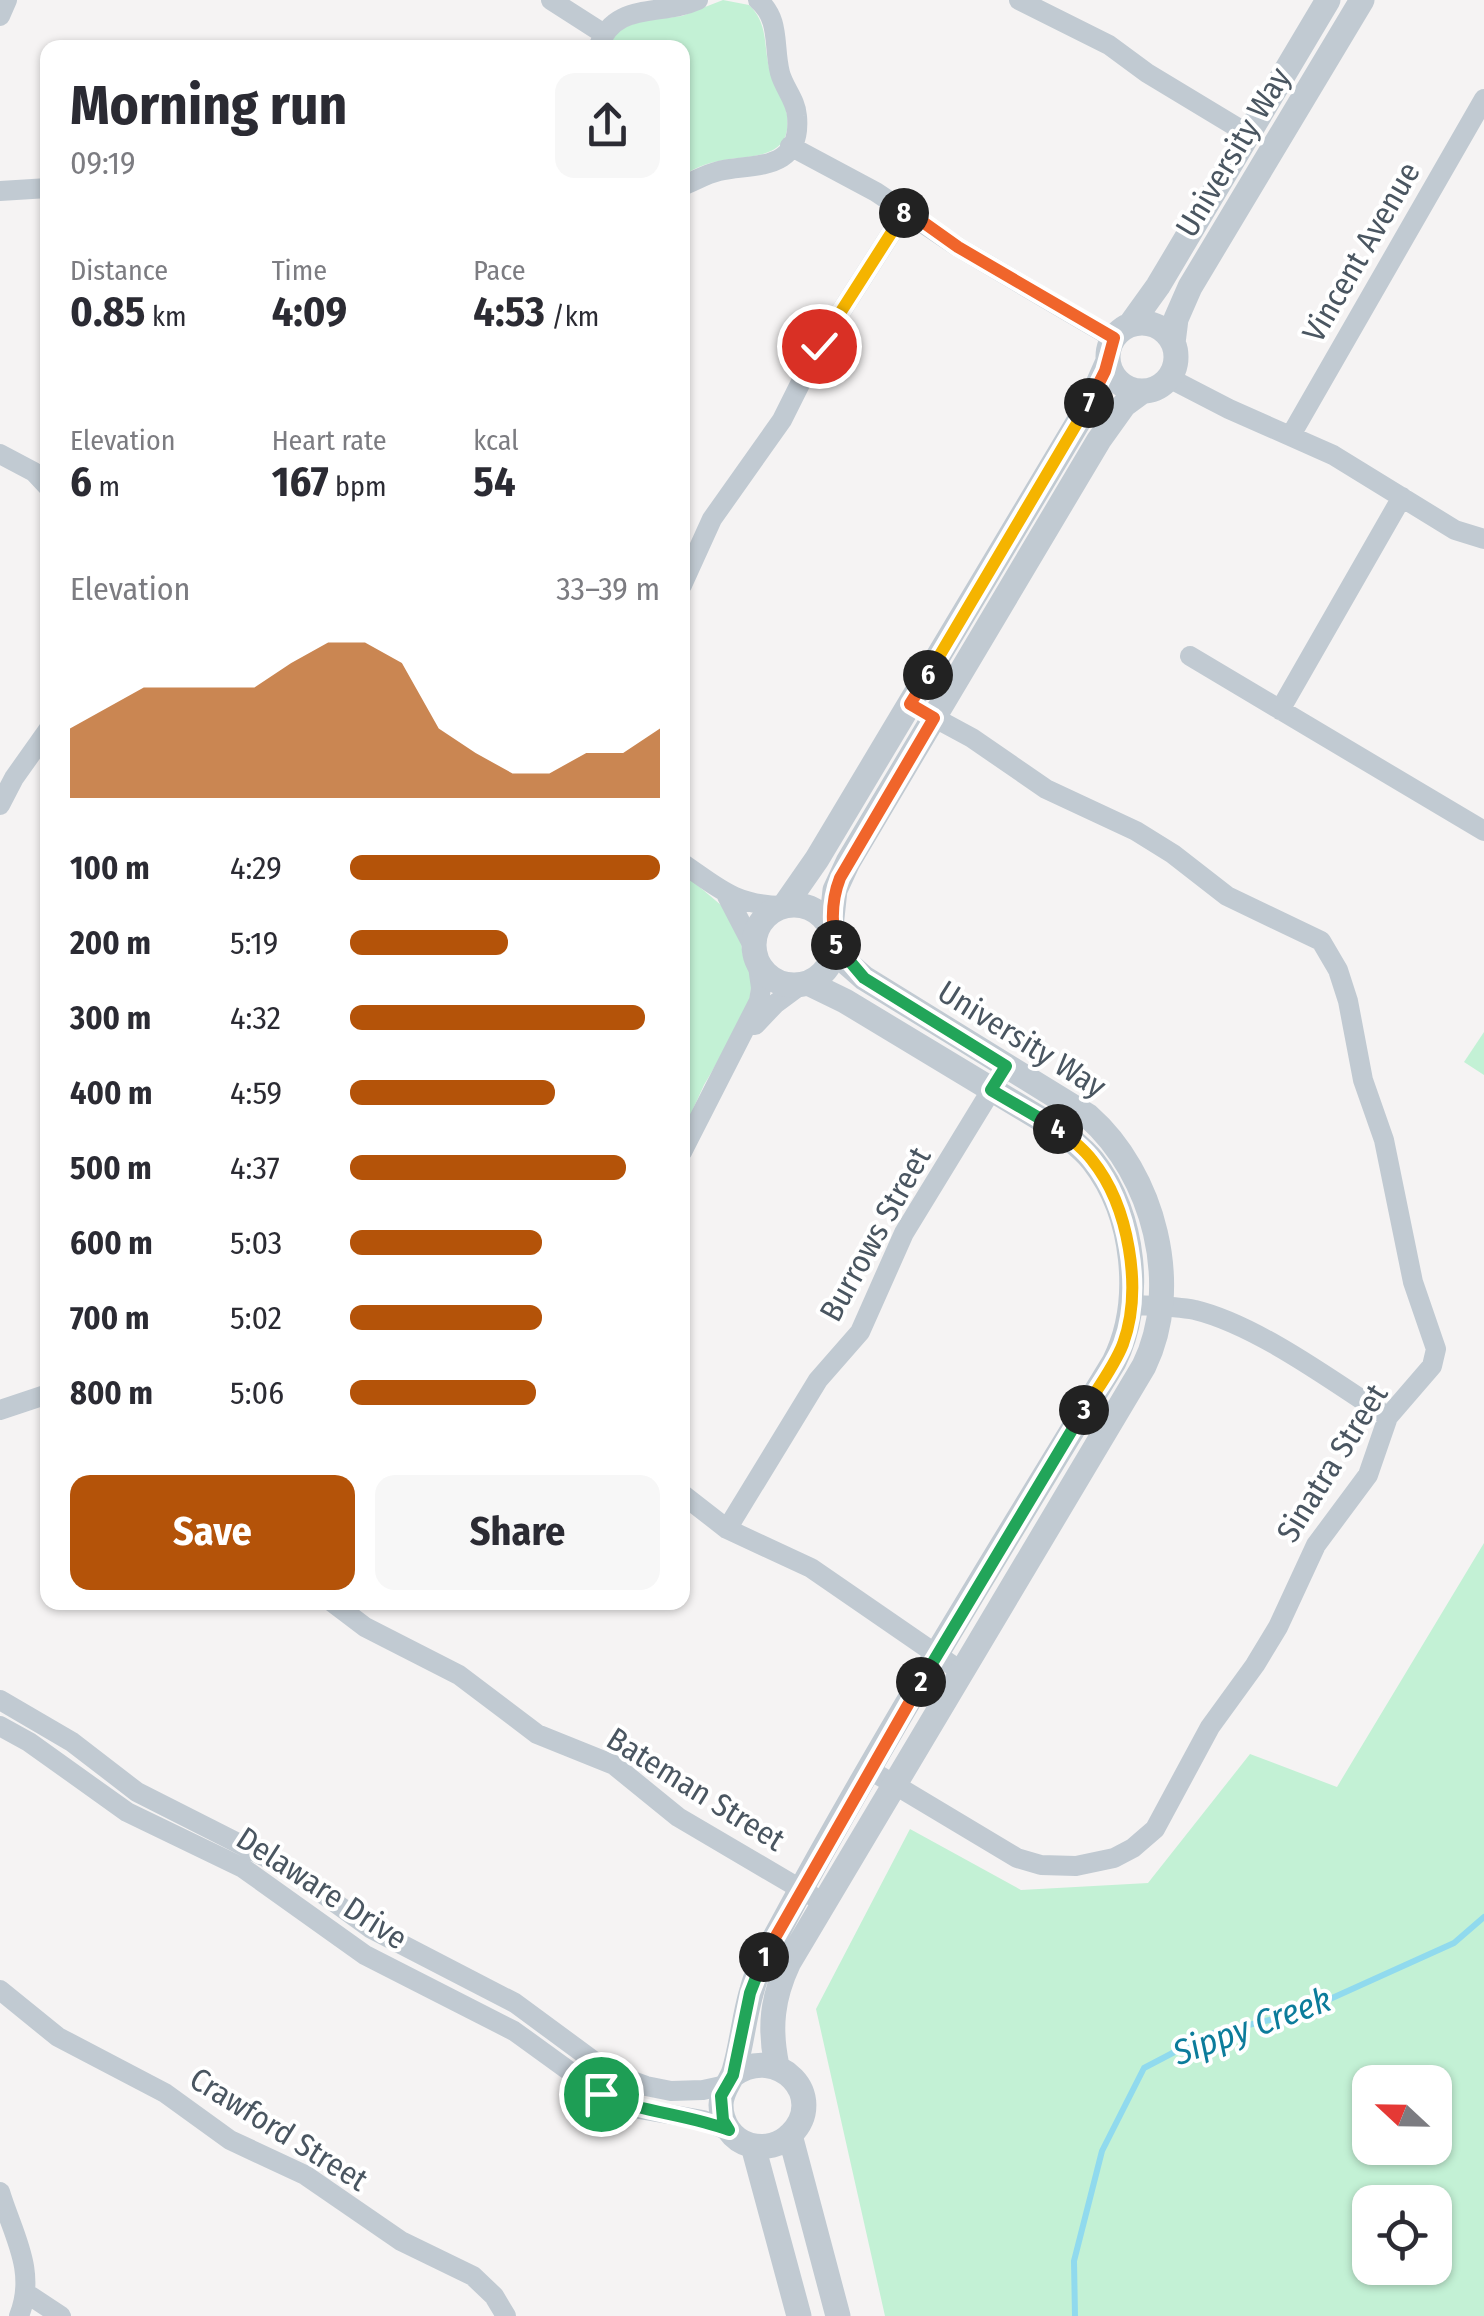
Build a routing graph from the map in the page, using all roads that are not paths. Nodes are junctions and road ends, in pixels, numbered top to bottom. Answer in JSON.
{"nodes":[{"id":1,"x":8,"y":0,"type":"edge"},
{"id":2,"x":551,"y":0,"type":"edge"},
{"id":3,"x":698,"y":0,"type":"edge"},
{"id":4,"x":758,"y":0,"type":"edge"},
{"id":5,"x":1019,"y":0,"type":"edge"},
{"id":6,"x":1328,"y":0,"type":"edge"},
{"id":7,"x":1362,"y":0,"type":"edge"},
{"id":8,"x":0,"y":16,"type":"edge"},
{"id":9,"x":600,"y":40,"type":"edge"},
{"id":10,"x":602,"y":40,"type":"edge"},
{"id":11,"x":1484,"y":100,"type":"edge"},
{"id":12,"x":1248,"y":134,"type":"junction"},
{"id":13,"x":790,"y":146,"type":"junction"},
{"id":14,"x":1272,"y":148,"type":"junction"},
{"id":15,"x":690,"y":183,"type":"edge"},
{"id":16,"x":40,"y":188,"type":"edge"},
{"id":17,"x":0,"y":191,"type":"edge"},
{"id":18,"x":906,"y":210,"type":"junction"},
{"id":19,"x":1117,"y":342,"type":"junction"},
{"id":20,"x":1173,"y":343,"type":"junction"},
{"id":21,"x":1169,"y":378,"type":"junction"},
{"id":22,"x":1143,"y":391,"type":"junction"},
{"id":23,"x":1291,"y":435,"type":"junction"},
{"id":24,"x":0,"y":454,"type":"edge"},
{"id":25,"x":40,"y":478,"type":"edge"},
{"id":26,"x":1402,"y":497,"type":"junction"},
{"id":27,"x":1484,"y":539,"type":"edge"},
{"id":28,"x":690,"y":567,"type":"edge"},
{"id":29,"x":1190,"y":656,"type":"dead end"},
{"id":30,"x":910,"y":704,"type":"junction"},
{"id":31,"x":1280,"y":710,"type":"junction"},
{"id":32,"x":934,"y":718,"type":"junction"},
{"id":33,"x":40,"y":741,"type":"edge"},
{"id":34,"x":0,"y":805,"type":"edge"},
{"id":35,"x":1484,"y":831,"type":"edge"},
{"id":36,"x":690,"y":869,"type":"edge"},
{"id":37,"x":726,"y":895,"type":"junction"},
{"id":38,"x":783,"y":906,"type":"junction"},
{"id":39,"x":833,"y":936,"type":"junction"},
{"id":40,"x":756,"y":953,"type":"junction"},
{"id":41,"x":805,"y":984,"type":"junction"},
{"id":42,"x":743,"y":1037,"type":"junction"},
{"id":43,"x":1006,"y":1066,"type":"junction"},
{"id":44,"x":991,"y":1090,"type":"junction"},
{"id":45,"x":690,"y":1136,"type":"edge"},
{"id":46,"x":1132,"y":1304,"type":"junction"},
{"id":47,"x":1160,"y":1307,"type":"junction"},
{"id":48,"x":40,"y":1397,"type":"edge"},
{"id":49,"x":0,"y":1410,"type":"edge"},
{"id":50,"x":1388,"y":1417,"type":"junction"},
{"id":51,"x":690,"y":1500,"type":"edge"},
{"id":52,"x":727,"y":1529,"type":"junction"},
{"id":53,"x":343,"y":1610,"type":"edge"},
{"id":54,"x":936,"y":1656,"type":"junction"},
{"id":55,"x":962,"y":1672,"type":"junction"},
{"id":56,"x":0,"y":1700,"type":"edge"},
{"id":57,"x":0,"y":1726,"type":"edge"},
{"id":58,"x":870,"y":1770,"type":"junction"},
{"id":59,"x":895,"y":1784,"type":"junction"},
{"id":60,"x":801,"y":1890,"type":"junction"},
{"id":61,"x":824,"y":1903,"type":"junction"},
{"id":62,"x":4,"y":1997,"type":"edge"},
{"id":63,"x":776,"y":2066,"type":"junction"},
{"id":64,"x":730,"y":2080,"type":"junction"},
{"id":65,"x":729,"y":2130,"type":"junction"},
{"id":66,"x":790,"y":2136,"type":"junction"},
{"id":67,"x":753,"y":2146,"type":"junction"},
{"id":68,"x":0,"y":2192,"type":"edge"},
{"id":69,"x":26,"y":2309,"type":"edge"},
{"id":70,"x":61,"y":2316,"type":"edge"},
{"id":71,"x":506,"y":2316,"type":"edge"},
{"id":72,"x":799,"y":2316,"type":"edge"},
{"id":73,"x":838,"y":2316,"type":"edge"}],
"edges":[{"from":1,"to":8,"type":"street"},
{"from":2,"to":9,"type":"street"},
{"from":3,"to":10,"type":"street"},
{"from":4,"to":13,"type":"street"},
{"from":5,"to":12,"type":"street"},
{"from":6,"to":12,"type":"street","name":"University Way"},
{"from":7,"to":14,"type":"street","name":"University Way"},
{"from":11,"to":23,"type":"street","name":"Vincent Avenue"},
{"from":12,"to":14,"type":"street"},
{"from":12,"to":19,"type":"street","name":"University Way"},
{"from":13,"to":15,"type":"street"},
{"from":13,"to":18,"type":"street"},
{"from":14,"to":20,"type":"street","name":"University Way"},
{"from":16,"to":17,"type":"street"},
{"from":18,"to":19,"type":"street"},
{"from":18,"to":28,"type":"street"},
{"from":19,"to":20,"type":"street"},
{"from":19,"to":22,"type":"street"},
{"from":19,"to":30,"type":"street","name":"University Way"},
{"from":20,"to":21,"type":"street"},
{"from":21,"to":22,"type":"street"},
{"from":21,"to":23,"type":"street"},
{"from":22,"to":32,"type":"street"},
{"from":23,"to":26,"type":"street"},
{"from":24,"to":25,"type":"street"},
{"from":26,"to":27,"type":"street"},
{"from":26,"to":31,"type":"street"},
{"from":29,"to":31,"type":"street"},
{"from":30,"to":32,"type":"street"},
{"from":30,"to":38,"type":"street","name":"University Way"},
{"from":31,"to":35,"type":"street"},
{"from":32,"to":39,"type":"street"},
{"from":32,"to":50,"type":"street","name":"Sinatra Street"},
{"from":33,"to":34,"type":"street"},
{"from":36,"to":37,"type":"street"},
{"from":37,"to":38,"type":"street"},
{"from":37,"to":40,"type":"street"},
{"from":38,"to":39,"type":"street"},
{"from":38,"to":40,"type":"street"},
{"from":39,"to":41,"type":"street"},
{"from":39,"to":43,"type":"street","name":"University Way"},
{"from":40,"to":41,"type":"street"},
{"from":40,"to":42,"type":"street"},
{"from":41,"to":42,"type":"street"},
{"from":41,"to":44,"type":"street","name":"University Way"},
{"from":42,"to":45,"type":"street"},
{"from":43,"to":44,"type":"street","name":"Burrows Street"},
{"from":43,"to":47,"type":"street","name":"University Way"},
{"from":44,"to":46,"type":"street","name":"University Way"},
{"from":44,"to":52,"type":"street","name":"Burrows Street"},
{"from":46,"to":47,"type":"street"},
{"from":46,"to":54,"type":"street","name":"University Way"},
{"from":47,"to":50,"type":"street"},
{"from":47,"to":55,"type":"street","name":"University Way"},
{"from":48,"to":49,"type":"street"},
{"from":50,"to":59,"type":"street","name":"Sinatra Street"},
{"from":51,"to":52,"type":"street"},
{"from":52,"to":54,"type":"street"},
{"from":53,"to":60,"type":"street","name":"Bateman Street"},
{"from":54,"to":55,"type":"street"},
{"from":54,"to":58,"type":"street","name":"University Way"},
{"from":55,"to":59,"type":"street","name":"University Way"},
{"from":56,"to":64,"type":"street","name":"Delaware Drive"},
{"from":57,"to":65,"type":"street","name":"Delaware Drive"},
{"from":58,"to":59,"type":"street","name":"Sinatra Street"},
{"from":58,"to":60,"type":"street","name":"University Way"},
{"from":59,"to":61,"type":"street","name":"University Way"},
{"from":60,"to":61,"type":"street","name":"Bateman Street"},
{"from":60,"to":64,"type":"street","name":"University Way"},
{"from":61,"to":63,"type":"street","name":"University Way"},
{"from":62,"to":71,"type":"street","name":"Crawford Street"},
{"from":63,"to":64,"type":"street"},
{"from":63,"to":66,"type":"street"},
{"from":64,"to":65,"type":"street"},
{"from":65,"to":67,"type":"street"},
{"from":66,"to":67,"type":"street"},
{"from":66,"to":73,"type":"street"},
{"from":67,"to":72,"type":"street"},
{"from":68,"to":69,"type":"street"},
{"from":69,"to":70,"type":"street"}]}
